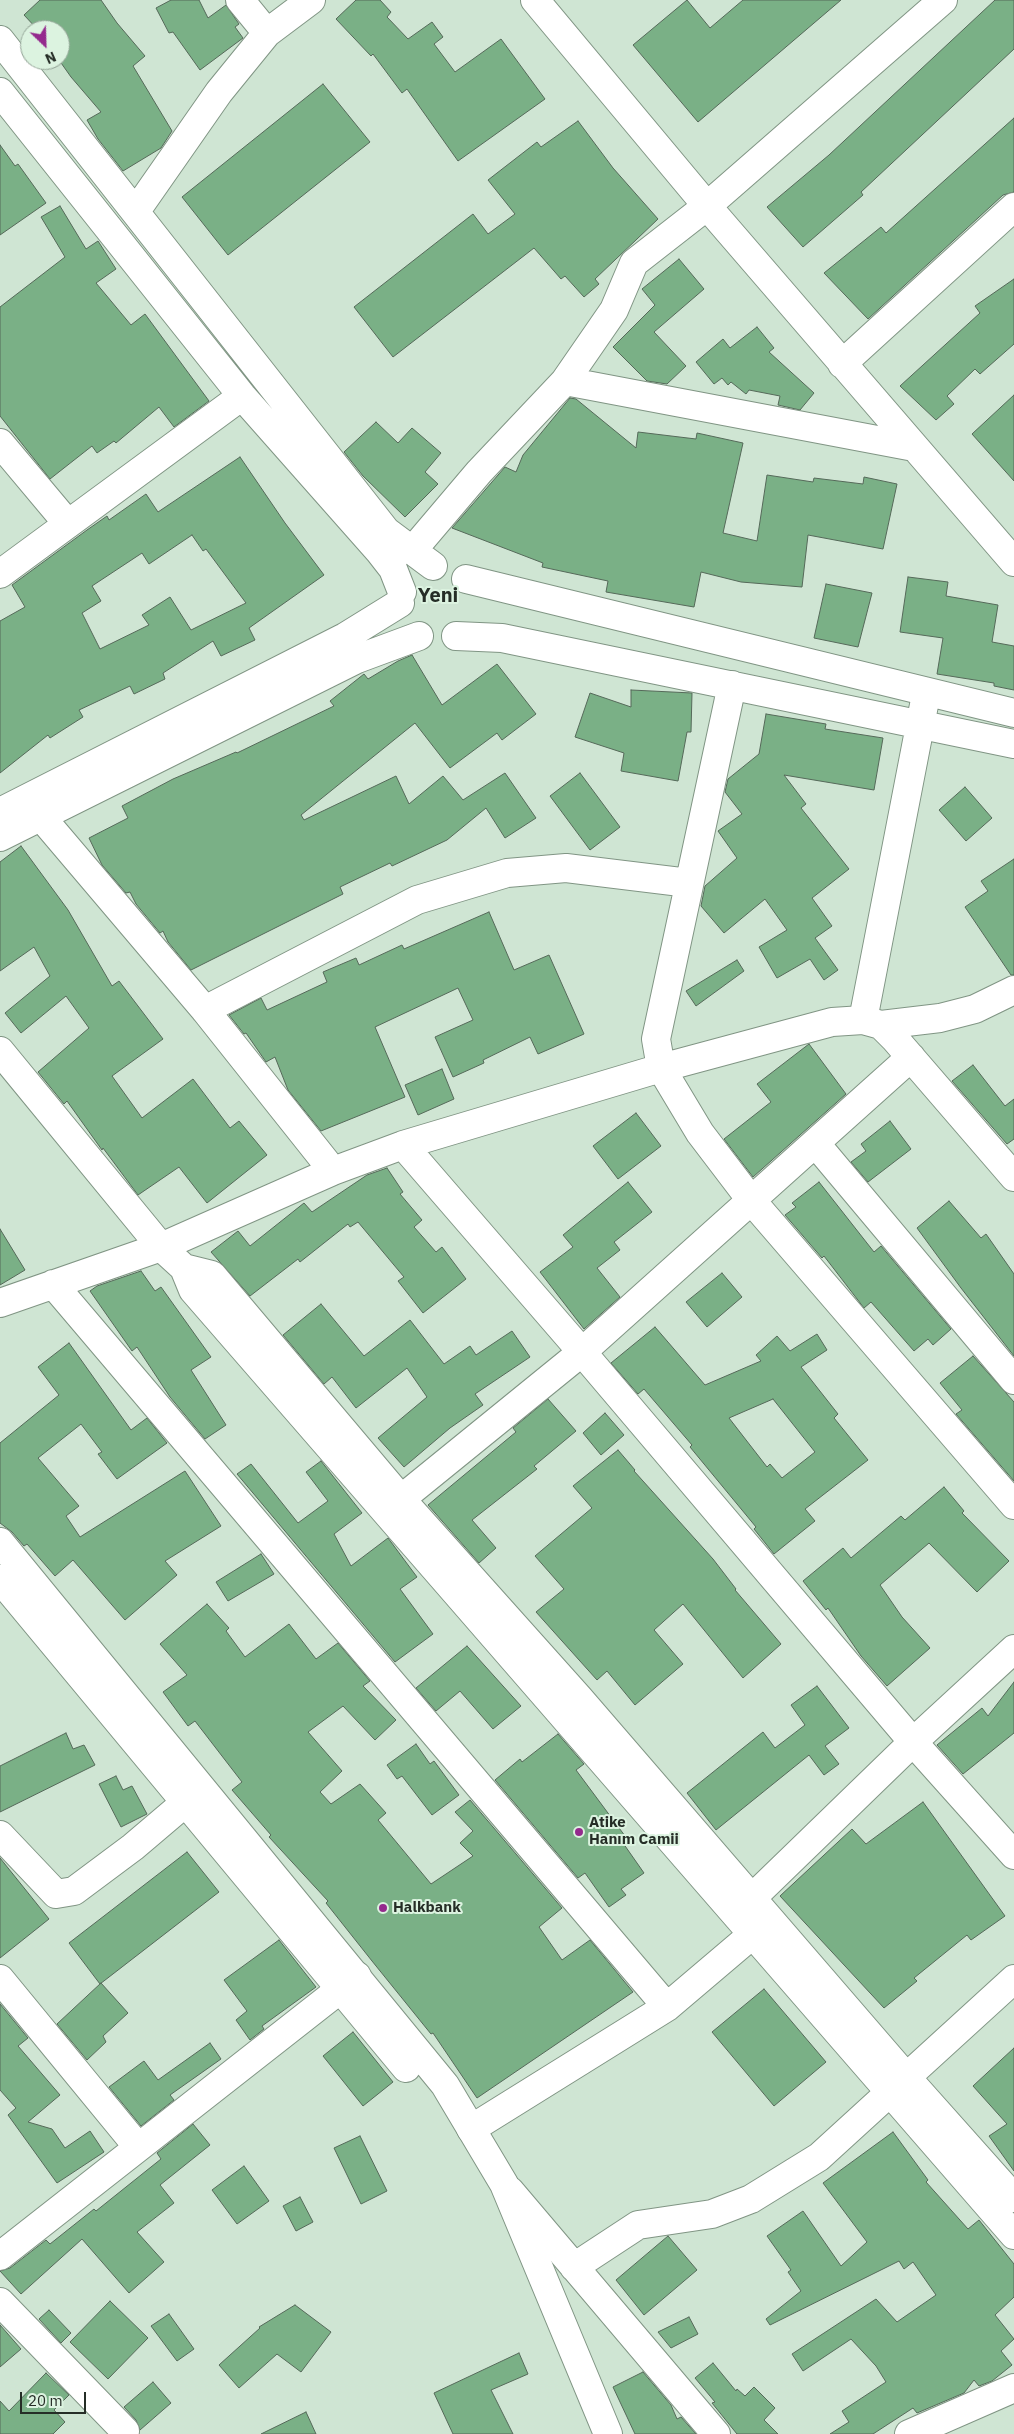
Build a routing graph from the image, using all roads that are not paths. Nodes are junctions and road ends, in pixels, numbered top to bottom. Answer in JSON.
{"nodes":[{"id":1,"x":240,"y":0,"type":"edge"},
{"id":2,"x":311,"y":0,"type":"edge"},
{"id":3,"x":535,"y":0,"type":"edge"},
{"id":4,"x":943,"y":0,"type":"edge"},
{"id":5,"x":267,"y":33,"type":"junction"},
{"id":6,"x":0,"y":40,"type":"edge"},
{"id":7,"x":0,"y":92,"type":"edge"},
{"id":8,"x":707,"y":206,"type":"junction"},
{"id":9,"x":1014,"y":207,"type":"edge"},
{"id":10,"x":136,"y":211,"type":"junction"},
{"id":11,"x":842,"y":364,"type":"junction"},
{"id":12,"x":565,"y":381,"type":"junction"},
{"id":13,"x":242,"y":396,"type":"junction"},
{"id":14,"x":0,"y":442,"type":"edge"},
{"id":15,"x":914,"y":447,"type":"junction"},
{"id":16,"x":68,"y":524,"type":"junction"},
{"id":17,"x":1010,"y":549,"type":"edge"},
{"id":18,"x":423,"y":559,"type":"junction"},
{"id":19,"x":0,"y":574,"type":"edge"},
{"id":20,"x":466,"y":579,"type":"junction"},
{"id":21,"x":401,"y":597,"type":"junction"},
{"id":22,"x":419,"y":636,"type":"junction"},
{"id":23,"x":456,"y":636,"type":"junction"},
{"id":24,"x":732,"y":685,"type":"junction"},
{"id":25,"x":926,"y":693,"type":"junction"},
{"id":26,"x":1014,"y":713,"type":"edge"},
{"id":27,"x":921,"y":724,"type":"junction"},
{"id":28,"x":1014,"y":744,"type":"edge"},
{"id":29,"x":33,"y":808,"type":"junction"},
{"id":30,"x":1,"y":828,"type":"edge"},
{"id":31,"x":689,"y":883,"type":"junction"},
{"id":32,"x":1014,"y":990,"type":"edge"},
{"id":33,"x":205,"y":1010,"type":"junction"},
{"id":34,"x":872,"y":1023,"type":"junction"},
{"id":35,"x":0,"y":1051,"type":"edge"},
{"id":36,"x":910,"y":1057,"type":"junction"},
{"id":37,"x":661,"y":1068,"type":"junction"},
{"id":38,"x":816,"y":1144,"type":"junction"},
{"id":39,"x":403,"y":1145,"type":"junction"},
{"id":40,"x":333,"y":1171,"type":"junction"},
{"id":41,"x":1014,"y":1177,"type":"edge"},
{"id":42,"x":751,"y":1200,"type":"junction"},
{"id":43,"x":161,"y":1247,"type":"junction"},
{"id":44,"x":184,"y":1268,"type":"junction"},
{"id":45,"x":53,"y":1284,"type":"junction"},
{"id":46,"x":0,"y":1303,"type":"edge"},
{"id":47,"x":582,"y":1352,"type":"junction"},
{"id":48,"x":1014,"y":1380,"type":"edge"},
{"id":49,"x":401,"y":1499,"type":"junction"},
{"id":50,"x":1014,"y":1505,"type":"edge"},
{"id":51,"x":0,"y":1542,"type":"edge"},
{"id":52,"x":0,"y":1579,"type":"edge"},
{"id":53,"x":1014,"y":1649,"type":"edge"},
{"id":54,"x":913,"y":1742,"type":"junction"},
{"id":55,"x":186,"y":1802,"type":"junction"},
{"id":56,"x":0,"y":1835,"type":"edge"},
{"id":57,"x":1014,"y":1855,"type":"edge"},
{"id":58,"x":752,"y":1898,"type":"junction"},
{"id":59,"x":753,"y":1934,"type":"junction"},
{"id":60,"x":0,"y":1978,"type":"edge"},
{"id":61,"x":1014,"y":1979,"type":"edge"},
{"id":62,"x":349,"y":1983,"type":"junction"},
{"id":63,"x":667,"y":2007,"type":"junction"},
{"id":64,"x":898,"y":2086,"type":"junction"},
{"id":65,"x":471,"y":2129,"type":"junction"},
{"id":66,"x":138,"y":2147,"type":"junction"},
{"id":67,"x":504,"y":2184,"type":"junction"},
{"id":68,"x":1014,"y":2198,"type":"edge"},
{"id":69,"x":1014,"y":2235,"type":"edge"},
{"id":70,"x":4,"y":2244,"type":"edge"},
{"id":71,"x":574,"y":2267,"type":"junction"},
{"id":72,"x":0,"y":2302,"type":"edge"},
{"id":73,"x":1014,"y":2388,"type":"edge"},
{"id":74,"x":125,"y":2431,"type":"dead end"},
{"id":75,"x":608,"y":2434,"type":"edge"},
{"id":76,"x":716,"y":2434,"type":"edge"},
{"id":77,"x":909,"y":2434,"type":"edge"}],
"edges":[{"from":1,"to":5,"type":"street"},
{"from":2,"to":5,"type":"street"},
{"from":3,"to":8,"type":"street"},
{"from":4,"to":8,"type":"street"},
{"from":5,"to":10,"type":"street"},
{"from":6,"to":10,"type":"street"},
{"from":7,"to":13,"type":"street"},
{"from":8,"to":11,"type":"street"},
{"from":8,"to":12,"type":"street"},
{"from":9,"to":11,"type":"street"},
{"from":10,"to":18,"type":"street"},
{"from":11,"to":15,"type":"street"},
{"from":12,"to":15,"type":"street"},
{"from":12,"to":18,"type":"street"},
{"from":13,"to":16,"type":"street"},
{"from":13,"to":21,"type":"street"},
{"from":14,"to":16,"type":"street"},
{"from":15,"to":17,"type":"street"},
{"from":16,"to":19,"type":"street"},
{"from":18,"to":20,"type":"street"},
{"from":18,"to":21,"type":"street"},
{"from":20,"to":23,"type":"street"},
{"from":20,"to":25,"type":"street"},
{"from":21,"to":22,"type":"street"},
{"from":21,"to":29,"type":"street"},
{"from":22,"to":23,"type":"street"},
{"from":22,"to":29,"type":"street"},
{"from":23,"to":24,"type":"street"},
{"from":24,"to":27,"type":"street"},
{"from":24,"to":31,"type":"street"},
{"from":25,"to":26,"type":"street"},
{"from":25,"to":27,"type":"street"},
{"from":27,"to":28,"type":"street"},
{"from":27,"to":34,"type":"street"},
{"from":29,"to":30,"type":"street"},
{"from":29,"to":33,"type":"street"},
{"from":31,"to":33,"type":"street"},
{"from":31,"to":37,"type":"street"},
{"from":32,"to":34,"type":"street"},
{"from":33,"to":40,"type":"street"},
{"from":34,"to":36,"type":"street"},
{"from":34,"to":37,"type":"street"},
{"from":35,"to":43,"type":"street"},
{"from":36,"to":38,"type":"street"},
{"from":36,"to":41,"type":"street"},
{"from":37,"to":39,"type":"street"},
{"from":37,"to":42,"type":"street"},
{"from":38,"to":42,"type":"street"},
{"from":38,"to":48,"type":"street"},
{"from":39,"to":40,"type":"street"},
{"from":39,"to":47,"type":"street"},
{"from":40,"to":43,"type":"street"},
{"from":42,"to":47,"type":"street"},
{"from":42,"to":50,"type":"street"},
{"from":43,"to":44,"type":"street"},
{"from":43,"to":45,"type":"street"},
{"from":44,"to":49,"type":"street"},
{"from":44,"to":59,"type":"street"},
{"from":45,"to":46,"type":"street"},
{"from":45,"to":63,"type":"street"},
{"from":47,"to":49,"type":"street"},
{"from":47,"to":54,"type":"street"},
{"from":49,"to":58,"type":"street"},
{"from":51,"to":62,"type":"street"},
{"from":52,"to":55,"type":"street"},
{"from":53,"to":54,"type":"street"},
{"from":54,"to":57,"type":"street"},
{"from":54,"to":58,"type":"street"},
{"from":55,"to":56,"type":"street"},
{"from":55,"to":62,"type":"street"},
{"from":58,"to":59,"type":"street"},
{"from":58,"to":64,"type":"street"},
{"from":59,"to":63,"type":"street"},
{"from":59,"to":64,"type":"street"},
{"from":60,"to":66,"type":"street"},
{"from":61,"to":64,"type":"street"},
{"from":62,"to":65,"type":"street"},
{"from":62,"to":66,"type":"street"},
{"from":62,"to":67,"type":"street"},
{"from":63,"to":65,"type":"street"},
{"from":64,"to":68,"type":"street"},
{"from":64,"to":69,"type":"street"},
{"from":64,"to":71,"type":"street"},
{"from":65,"to":67,"type":"street"},
{"from":66,"to":70,"type":"street"},
{"from":67,"to":71,"type":"street"},
{"from":67,"to":75,"type":"street"},
{"from":71,"to":76,"type":"street"},
{"from":72,"to":74,"type":"street"},
{"from":73,"to":77,"type":"street"}]}
